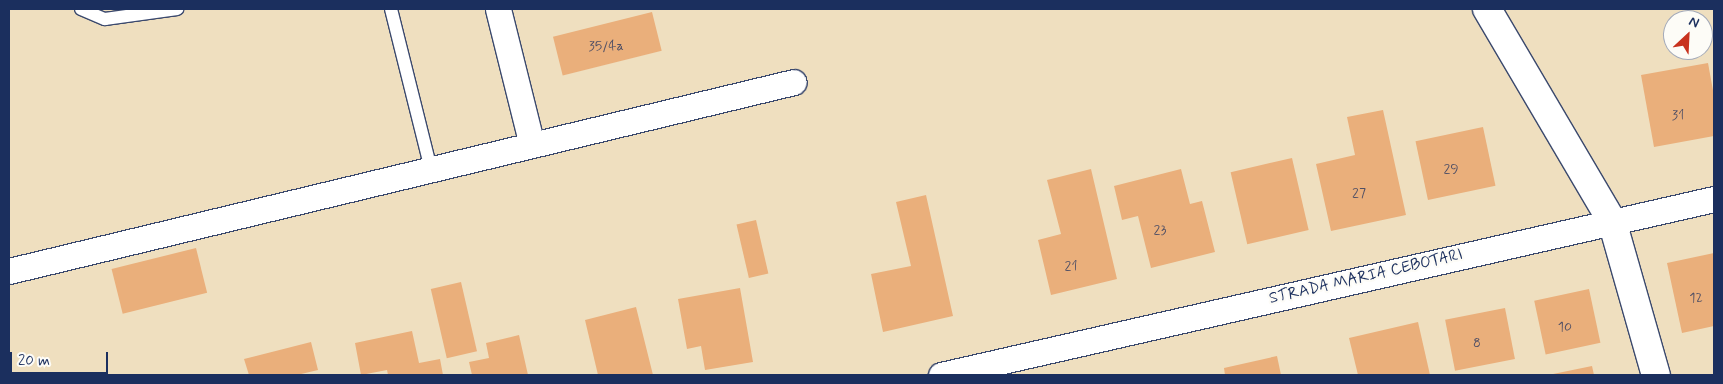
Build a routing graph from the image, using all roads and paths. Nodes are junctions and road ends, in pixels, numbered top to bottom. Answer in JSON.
{"nodes":[{"id":1,"x":81,"y":9,"type":"edge"},
{"id":2,"x":177,"y":9,"type":"edge"},
{"id":3,"x":391,"y":9,"type":"edge"},
{"id":4,"x":498,"y":9,"type":"edge"},
{"id":5,"x":1487,"y":9,"type":"edge"},
{"id":6,"x":794,"y":82,"type":"dead end"},
{"id":7,"x":532,"y":145,"type":"junction"},
{"id":8,"x":431,"y":170,"type":"junction"},
{"id":9,"x":1714,"y":198,"type":"edge"},
{"id":10,"x":1612,"y":221,"type":"junction"},
{"id":11,"x":9,"y":271,"type":"edge"},
{"id":12,"x":1019,"y":366,"type":"edge"},
{"id":13,"x":941,"y":375,"type":"edge"},
{"id":14,"x":1656,"y":375,"type":"edge"}],
"edges":[{"from":1,"to":2,"type":"lane"},
{"from":3,"to":8,"type":"lane"},
{"from":4,"to":7,"type":"street"},
{"from":5,"to":10,"type":"street"},
{"from":6,"to":7,"type":"street"},
{"from":7,"to":8,"type":"street"},
{"from":8,"to":11,"type":"street"},
{"from":9,"to":10,"type":"street","name":"STRADA MARIA CEBOTARI"},
{"from":10,"to":12,"type":"street","name":"STRADA MARIA CEBOTARI"},
{"from":10,"to":14,"type":"street"},
{"from":12,"to":13,"type":"street","name":"STRADA MARIA CEBOTARI"}]}
